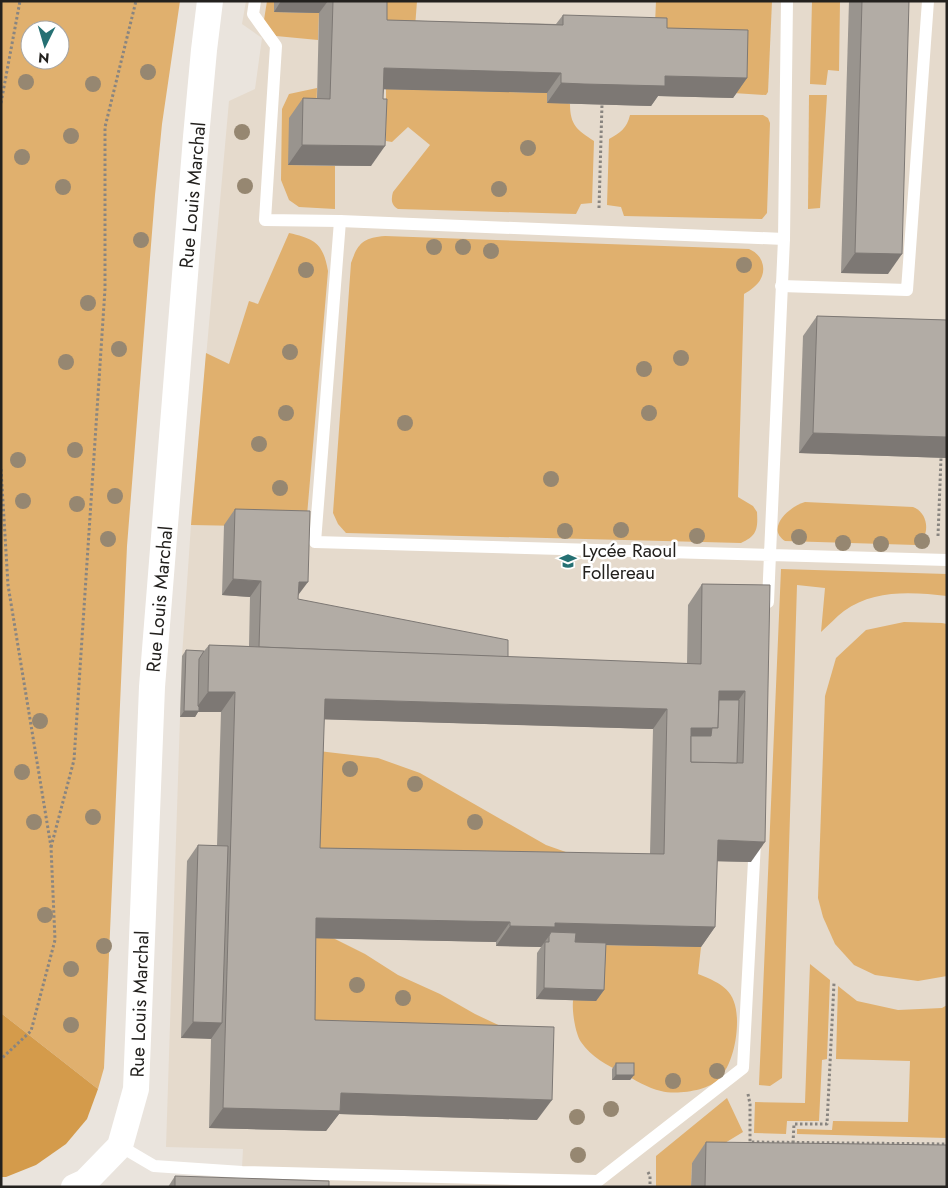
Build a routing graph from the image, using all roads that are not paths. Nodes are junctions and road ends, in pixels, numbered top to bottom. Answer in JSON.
{"nodes":[{"id":1,"x":210,"y":1,"type":"edge"},
{"id":2,"x":254,"y":1,"type":"edge"},
{"id":3,"x":787,"y":1,"type":"edge"},
{"id":4,"x":928,"y":1,"type":"edge"},
{"id":5,"x":340,"y":221,"type":"junction"},
{"id":6,"x":784,"y":239,"type":"junction"},
{"id":7,"x":781,"y":286,"type":"junction"},
{"id":8,"x":770,"y":554,"type":"junction"},
{"id":9,"x":942,"y":560,"type":"edge"},
{"id":10,"x":767,"y":614,"type":"edge"},
{"id":11,"x":755,"y":831,"type":"edge"},
{"id":12,"x":120,"y":1146,"type":"junction"},
{"id":13,"x":350,"y":1181,"type":"edge"},
{"id":14,"x":79,"y":1185,"type":"edge"}],
"edges":[{"from":1,"to":12,"type":"street","name":"Rue Louis Marchal"},
{"from":2,"to":5,"type":"lane"},
{"from":3,"to":6,"type":"lane"},
{"from":4,"to":7,"type":"lane"},
{"from":5,"to":6,"type":"lane"},
{"from":5,"to":8,"type":"lane"},
{"from":6,"to":7,"type":"lane"},
{"from":7,"to":8,"type":"lane"},
{"from":8,"to":9,"type":"lane"},
{"from":8,"to":10,"type":"lane"},
{"from":11,"to":13,"type":"lane"},
{"from":12,"to":13,"type":"lane"},
{"from":12,"to":14,"type":"street","name":"Rue Louis Marchal"}]}
